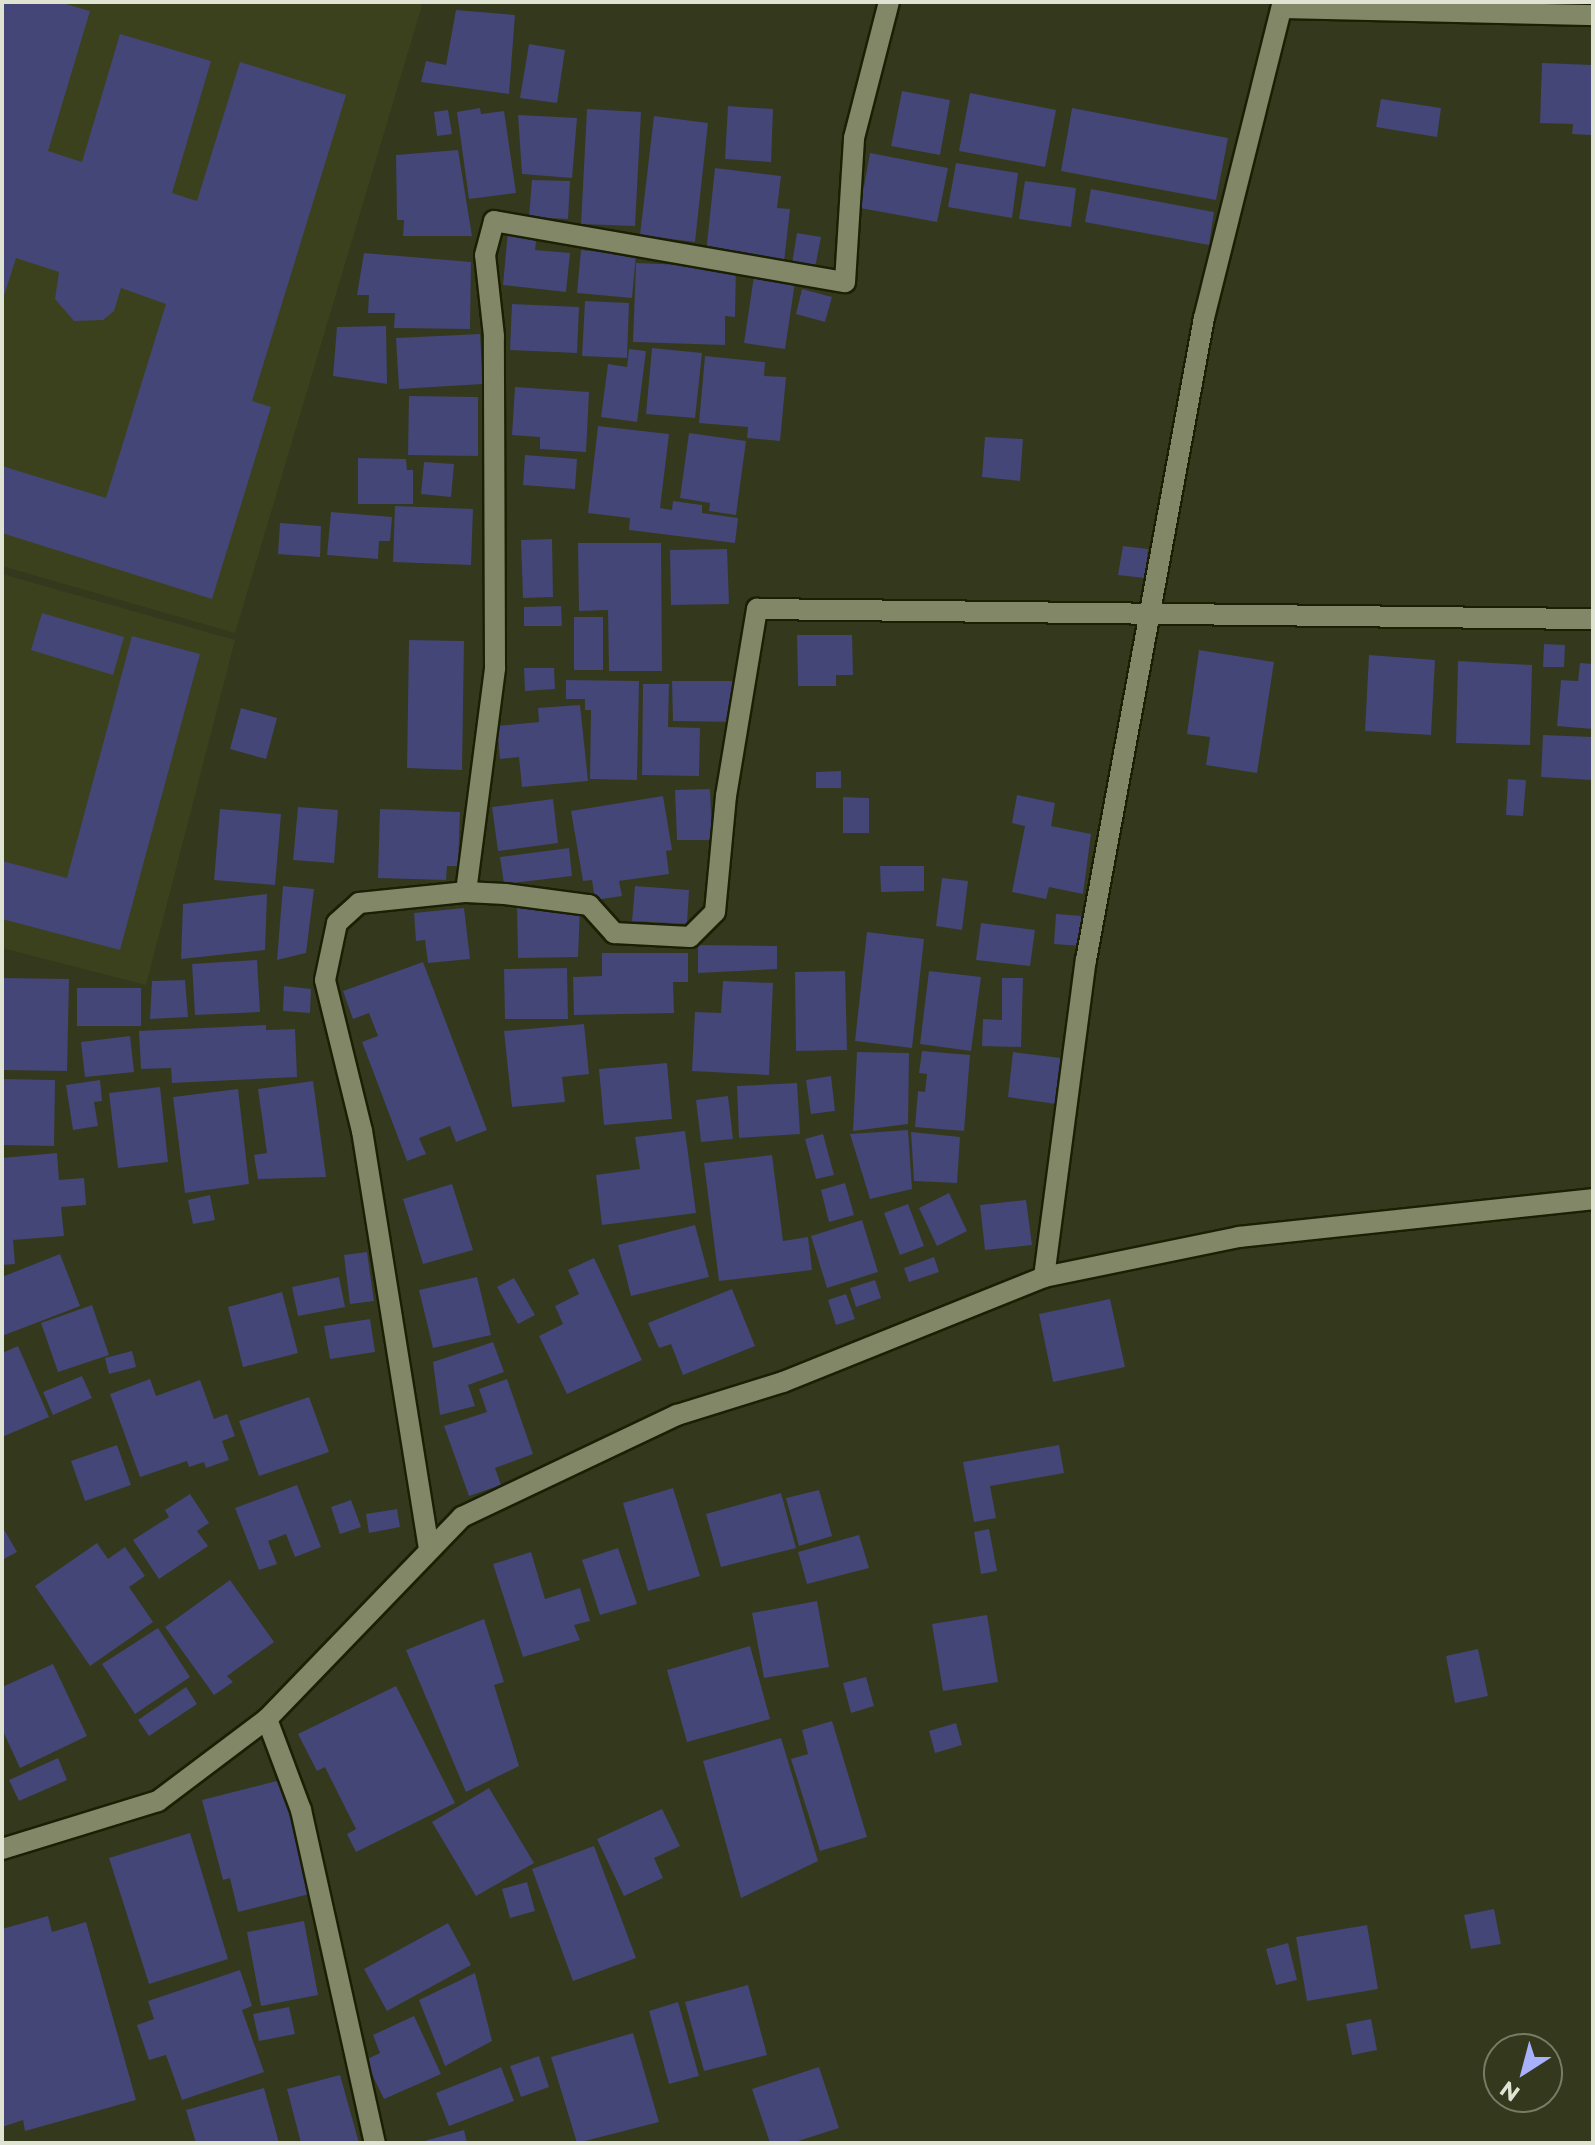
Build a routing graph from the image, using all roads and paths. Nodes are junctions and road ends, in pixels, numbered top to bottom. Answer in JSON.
{"nodes":[{"id":1,"x":889,"y":2,"type":"edge"},
{"id":2,"x":1283,"y":5,"type":"edge"},
{"id":3,"x":1593,"y":15,"type":"edge"},
{"id":4,"x":1150,"y":613,"type":"junction"},
{"id":5,"x":1593,"y":619,"type":"edge"},
{"id":6,"x":466,"y":892,"type":"junction"},
{"id":7,"x":1593,"y":1199,"type":"edge"},
{"id":8,"x":1044,"y":1277,"type":"junction"},
{"id":9,"x":429,"y":1549,"type":"junction"},
{"id":10,"x":267,"y":1719,"type":"junction"},
{"id":11,"x":2,"y":1849,"type":"edge"},
{"id":12,"x":375,"y":2143,"type":"edge"}],
"edges":[{"from":1,"to":6,"type":"street"},
{"from":2,"to":3,"type":"street"},
{"from":2,"to":4,"type":"street"},
{"from":4,"to":5,"type":"street"},
{"from":4,"to":6,"type":"street"},
{"from":4,"to":8,"type":"street"},
{"from":6,"to":9,"type":"street"},
{"from":7,"to":8,"type":"street"},
{"from":8,"to":9,"type":"street"},
{"from":9,"to":10,"type":"street"},
{"from":10,"to":11,"type":"street"},
{"from":10,"to":12,"type":"street"}]}
